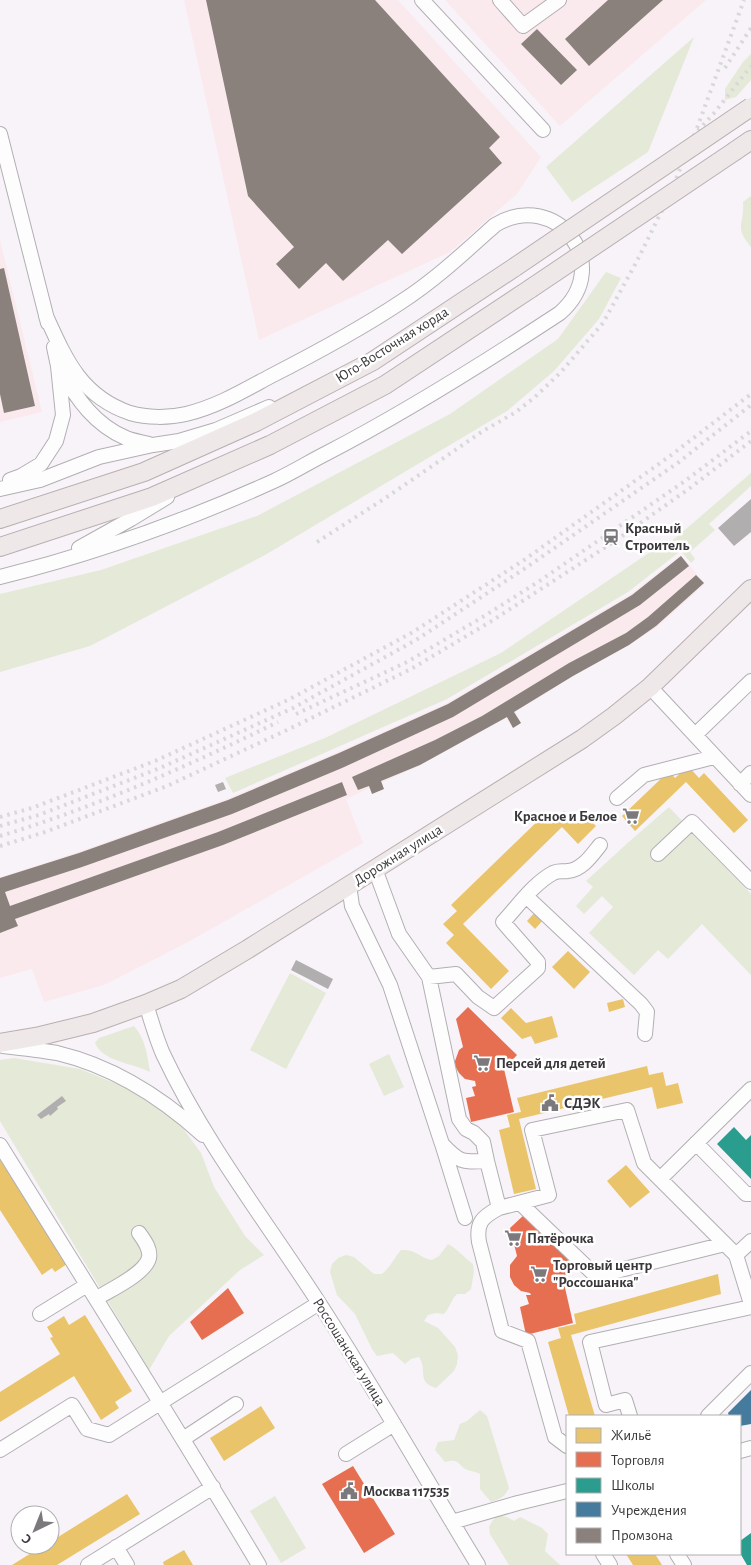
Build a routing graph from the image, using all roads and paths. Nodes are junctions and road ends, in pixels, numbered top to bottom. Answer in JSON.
{"nodes":[{"id":1,"x":422,"y":0,"type":"edge"},
{"id":2,"x":500,"y":0,"type":"edge"},
{"id":3,"x":559,"y":0,"type":"edge"},
{"id":4,"x":751,"y":108,"type":"edge"},
{"id":5,"x":543,"y":130,"type":"dead end"},
{"id":6,"x":0,"y":134,"type":"edge"},
{"id":7,"x":751,"y":140,"type":"edge"},
{"id":8,"x":46,"y":316,"type":"junction"},
{"id":9,"x":373,"y":361,"type":"junction"},
{"id":10,"x":58,"y":366,"type":"junction"},
{"id":11,"x":153,"y":445,"type":"junction"},
{"id":12,"x":201,"y":476,"type":"junction"},
{"id":13,"x":0,"y":484,"type":"edge"},
{"id":14,"x":0,"y":489,"type":"edge"},
{"id":15,"x":0,"y":519,"type":"edge"},
{"id":16,"x":0,"y":547,"type":"edge"},
{"id":17,"x":48,"y":565,"type":"junction"},
{"id":18,"x":0,"y":577,"type":"edge"},
{"id":19,"x":751,"y":589,"type":"edge"},
{"id":20,"x":751,"y":681,"type":"edge"},
{"id":21,"x":650,"y":687,"type":"junction"},
{"id":22,"x":695,"y":735,"type":"junction"},
{"id":23,"x":714,"y":757,"type":"junction"},
{"id":24,"x":751,"y":773,"type":"edge"},
{"id":25,"x":740,"y":784,"type":"junction"},
{"id":26,"x":751,"y":796,"type":"edge"},
{"id":27,"x":618,"y":798,"type":"dead end"},
{"id":28,"x":600,"y":845,"type":"dead end"},
{"id":29,"x":658,"y":854,"type":"dead end"},
{"id":30,"x":375,"y":869,"type":"junction"},
{"id":31,"x":751,"y":882,"type":"edge"},
{"id":32,"x":349,"y":885,"type":"junction"},
{"id":33,"x":527,"y":897,"type":"junction"},
{"id":34,"x":429,"y":977,"type":"junction"},
{"id":35,"x":146,"y":1004,"type":"junction"},
{"id":36,"x":645,"y":1034,"type":"dead end"},
{"id":37,"x":0,"y":1045,"type":"edge"},
{"id":38,"x":751,"y":1089,"type":"edge"},
{"id":39,"x":696,"y":1143,"type":"junction"},
{"id":40,"x":213,"y":1144,"type":"junction"},
{"id":41,"x":442,"y":1144,"type":"junction"},
{"id":42,"x":0,"y":1145,"type":"edge"},
{"id":43,"x":487,"y":1161,"type":"junction"},
{"id":44,"x":660,"y":1179,"type":"junction"},
{"id":45,"x":751,"y":1194,"type":"edge"},
{"id":46,"x":520,"y":1203,"type":"junction"},
{"id":47,"x":499,"y":1208,"type":"junction"},
{"id":48,"x":465,"y":1218,"type":"dead end"},
{"id":49,"x":139,"y":1233,"type":"dead end"},
{"id":50,"x":751,"y":1241,"type":"edge"},
{"id":51,"x":725,"y":1244,"type":"junction"},
{"id":52,"x":736,"y":1255,"type":"junction"},
{"id":53,"x":87,"y":1284,"type":"junction"},
{"id":54,"x":97,"y":1298,"type":"junction"},
{"id":55,"x":319,"y":1303,"type":"junction"},
{"id":56,"x":751,"y":1305,"type":"edge"},
{"id":57,"x":40,"y":1314,"type":"dead end"},
{"id":58,"x":751,"y":1373,"type":"edge"},
{"id":59,"x":160,"y":1403,"type":"junction"},
{"id":60,"x":236,"y":1404,"type":"dead end"},
{"id":61,"x":630,"y":1415,"type":"edge"},
{"id":62,"x":709,"y":1415,"type":"edge"},
{"id":63,"x":394,"y":1424,"type":"junction"},
{"id":64,"x":183,"y":1439,"type":"junction"},
{"id":65,"x":566,"y":1445,"type":"edge"},
{"id":66,"x":0,"y":1450,"type":"edge"},
{"id":67,"x":346,"y":1454,"type":"dead end"},
{"id":68,"x":213,"y":1487,"type":"junction"},
{"id":69,"x":566,"y":1493,"type":"edge"},
{"id":70,"x":452,"y":1522,"type":"junction"},
{"id":71,"x":116,"y":1547,"type":"junction"},
{"id":72,"x":88,"y":1565,"type":"edge"},
{"id":73,"x":127,"y":1565,"type":"edge"},
{"id":74,"x":259,"y":1565,"type":"edge"},
{"id":75,"x":478,"y":1565,"type":"edge"}],
"edges":[{"from":1,"to":5,"type":"street"},
{"from":2,"to":3,"type":"street"},
{"from":4,"to":9,"type":"main road","name":"Юго-Восточная хорда","bridge":true},
{"from":6,"to":8,"type":"street"},
{"from":7,"to":12,"type":"main road","name":"Юго-Восточная хорда","bridge":true},
{"from":8,"to":10,"type":"street"},
{"from":8,"to":17,"type":"street"},
{"from":9,"to":11,"type":"street"},
{"from":9,"to":15,"type":"main road","name":"Юго-Восточная хорда"},
{"from":10,"to":11,"type":"street"},
{"from":10,"to":13,"type":"street"},
{"from":11,"to":14,"type":"street"},
{"from":12,"to":16,"type":"main road","name":"Юго-Восточная хорда"},
{"from":12,"to":17,"type":"street"},
{"from":17,"to":18,"type":"street"},
{"from":19,"to":21,"type":"main road","name":"Дорожная улица"},
{"from":20,"to":22,"type":"street"},
{"from":21,"to":22,"type":"street"},
{"from":21,"to":30,"type":"main road","name":"Дорожная улица"},
{"from":22,"to":23,"type":"street"},
{"from":23,"to":25,"type":"street"},
{"from":23,"to":27,"type":"street"},
{"from":24,"to":25,"type":"street"},
{"from":25,"to":26,"type":"street"},
{"from":28,"to":33,"type":"street"},
{"from":29,"to":31,"type":"street"},
{"from":30,"to":32,"type":"main road","name":"Дорожная улица"},
{"from":30,"to":34,"type":"street"},
{"from":32,"to":35,"type":"main road","name":"Дорожная улица"},
{"from":32,"to":41,"type":"street"},
{"from":33,"to":34,"type":"street"},
{"from":33,"to":36,"type":"street"},
{"from":34,"to":43,"type":"street"},
{"from":35,"to":37,"type":"main road","name":"Дорожная улица"},
{"from":35,"to":40,"type":"street","name":"Россошанская улица"},
{"from":37,"to":40,"type":"street","name":"Россошанская улица"},
{"from":38,"to":39,"type":"street"},
{"from":39,"to":44,"type":"street"},
{"from":39,"to":45,"type":"street"},
{"from":40,"to":55,"type":"street","name":"Россошанская улица"},
{"from":41,"to":43,"type":"street"},
{"from":41,"to":48,"type":"street"},
{"from":42,"to":53,"type":"street"},
{"from":43,"to":47,"type":"street"},
{"from":44,"to":46,"type":"street"},
{"from":44,"to":51,"type":"street"},
{"from":46,"to":47,"type":"street"},
{"from":46,"to":51,"type":"street"},
{"from":47,"to":65,"type":"street"},
{"from":49,"to":54,"type":"street"},
{"from":50,"to":52,"type":"street"},
{"from":51,"to":52,"type":"street"},
{"from":52,"to":56,"type":"street"},
{"from":53,"to":54,"type":"street"},
{"from":53,"to":57,"type":"street"},
{"from":54,"to":59,"type":"street"},
{"from":55,"to":59,"type":"street"},
{"from":55,"to":63,"type":"street","name":"Россошанская улица"},
{"from":56,"to":61,"type":"street"},
{"from":58,"to":62,"type":"street"},
{"from":59,"to":64,"type":"street"},
{"from":59,"to":66,"type":"street"},
{"from":60,"to":64,"type":"street"},
{"from":63,"to":67,"type":"street"},
{"from":63,"to":70,"type":"street","name":"Россошанская улица"},
{"from":64,"to":68,"type":"street"},
{"from":68,"to":71,"type":"street"},
{"from":68,"to":74,"type":"street"},
{"from":69,"to":70,"type":"street"},
{"from":70,"to":75,"type":"street","name":"Россошанская улица"},
{"from":71,"to":72,"type":"street"},
{"from":71,"to":73,"type":"street"}]}
